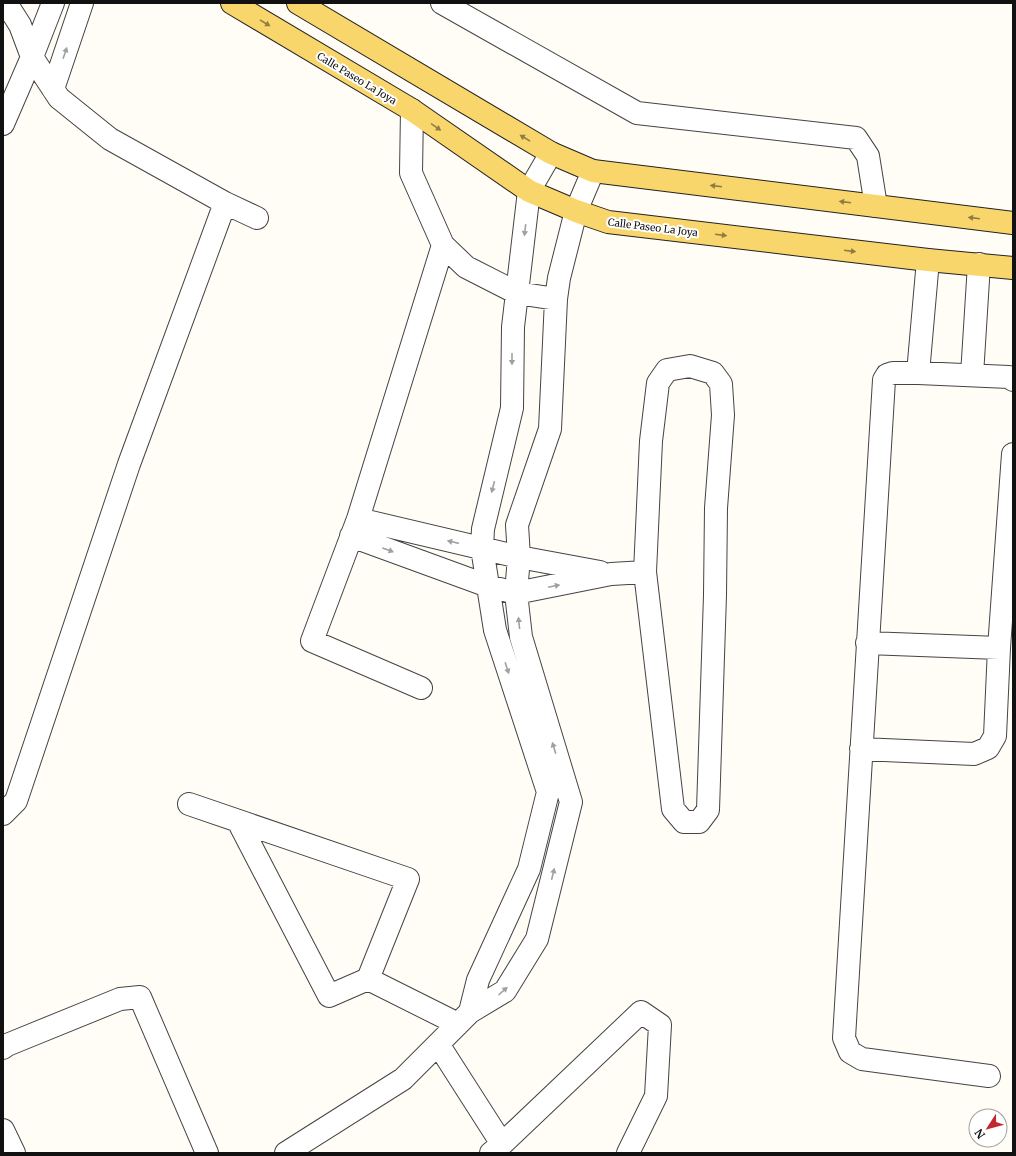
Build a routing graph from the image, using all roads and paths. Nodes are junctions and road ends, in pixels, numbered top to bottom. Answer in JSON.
{"nodes":[{"id":1,"x":6,"y":3,"type":"edge"},
{"id":2,"x":53,"y":3,"type":"edge"},
{"id":3,"x":82,"y":3,"type":"edge"},
{"id":4,"x":232,"y":3,"type":"edge"},
{"id":5,"x":298,"y":3,"type":"edge"},
{"id":6,"x":442,"y":3,"type":"edge"},
{"id":7,"x":32,"y":57,"type":"junction"},
{"id":8,"x":53,"y":90,"type":"junction"},
{"id":9,"x":412,"y":110,"type":"junction"},
{"id":10,"x":3,"y":124,"type":"edge"},
{"id":11,"x":551,"y":153,"type":"junction"},
{"id":12,"x":593,"y":171,"type":"junction"},
{"id":13,"x":529,"y":191,"type":"junction"},
{"id":14,"x":225,"y":203,"type":"junction"},
{"id":15,"x":876,"y":206,"type":"junction"},
{"id":16,"x":576,"y":211,"type":"junction"},
{"id":17,"x":257,"y":218,"type":"dead end"},
{"id":18,"x":1013,"y":223,"type":"edge"},
{"id":19,"x":443,"y":245,"type":"junction"},
{"id":20,"x":928,"y":260,"type":"junction"},
{"id":21,"x":979,"y":264,"type":"junction"},
{"id":22,"x":1013,"y":268,"type":"edge"},
{"id":23,"x":517,"y":293,"type":"junction"},
{"id":24,"x":556,"y":299,"type":"junction"},
{"id":25,"x":918,"y":373,"type":"junction"},
{"id":26,"x":972,"y":374,"type":"junction"},
{"id":27,"x":1013,"y":380,"type":"edge"},
{"id":28,"x":1013,"y":454,"type":"edge"},
{"id":29,"x":354,"y":528,"type":"junction"},
{"id":30,"x":482,"y":548,"type":"junction"},
{"id":31,"x":519,"y":557,"type":"junction"},
{"id":32,"x":645,"y":572,"type":"junction"},
{"id":33,"x":611,"y":574,"type":"junction"},
{"id":34,"x":488,"y":586,"type":"junction"},
{"id":35,"x":516,"y":594,"type":"junction"},
{"id":36,"x":867,"y":643,"type":"junction"},
{"id":37,"x":999,"y":648,"type":"junction"},
{"id":38,"x":421,"y":688,"type":"dead end"},
{"id":39,"x":862,"y":749,"type":"junction"},
{"id":40,"x":548,"y":792,"type":"junction"},
{"id":41,"x":571,"y":802,"type":"junction"},
{"id":42,"x":189,"y":804,"type":"dead end"},
{"id":43,"x":3,"y":814,"type":"edge"},
{"id":44,"x":238,"y":821,"type":"junction"},
{"id":45,"x":368,"y":978,"type":"junction"},
{"id":46,"x":464,"y":1018,"type":"junction"},
{"id":47,"x":438,"y":1044,"type":"junction"},
{"id":48,"x":3,"y":1048,"type":"edge"},
{"id":49,"x":989,"y":1076,"type":"dead end"},
{"id":50,"x":3,"y":1130,"type":"edge"},
{"id":51,"x":497,"y":1149,"type":"edge"},
{"id":52,"x":14,"y":1153,"type":"edge"},
{"id":53,"x":207,"y":1153,"type":"edge"},
{"id":54,"x":287,"y":1153,"type":"edge"},
{"id":55,"x":628,"y":1153,"type":"edge"}],
"edges":[{"from":1,"to":7,"type":"street"},
{"from":2,"to":7,"type":"street"},
{"from":8,"to":3,"type":"street","one_way":true},
{"from":4,"to":9,"type":"main road","name":"Calle Paseo La Joya","one_way":true},
{"from":11,"to":5,"type":"main road","one_way":true},
{"from":6,"to":15,"type":"street"},
{"from":7,"to":8,"type":"street"},
{"from":7,"to":10,"type":"street"},
{"from":8,"to":14,"type":"street"},
{"from":9,"to":13,"type":"main road","name":"Calle Paseo La Joya","one_way":true},
{"from":9,"to":19,"type":"street"},
{"from":11,"to":12,"type":"main road"},
{"from":11,"to":13,"type":"street"},
{"from":15,"to":12,"type":"main road","one_way":true},
{"from":12,"to":16,"type":"street"},
{"from":13,"to":16,"type":"main road","name":"Calle Paseo La Joya"},
{"from":13,"to":23,"type":"street","one_way":true},
{"from":14,"to":17,"type":"street"},
{"from":14,"to":43,"type":"street"},
{"from":18,"to":15,"type":"main road","one_way":true},
{"from":16,"to":20,"type":"main road","name":"Calle Paseo La Joya","one_way":true},
{"from":16,"to":24,"type":"street"},
{"from":19,"to":23,"type":"street"},
{"from":19,"to":29,"type":"street"},
{"from":20,"to":21,"type":"main road","name":"Calle Paseo La Joya"},
{"from":20,"to":25,"type":"street"},
{"from":21,"to":22,"type":"main road","name":"Calle Paseo La Joya"},
{"from":21,"to":26,"type":"street"},
{"from":23,"to":24,"type":"street"},
{"from":23,"to":30,"type":"street","one_way":true},
{"from":24,"to":31,"type":"street"},
{"from":25,"to":26,"type":"street"},
{"from":25,"to":36,"type":"street"},
{"from":26,"to":27,"type":"street"},
{"from":28,"to":37,"type":"street"},
{"from":30,"to":29,"type":"street","one_way":true},
{"from":29,"to":34,"type":"street","one_way":true},
{"from":29,"to":38,"type":"street"},
{"from":30,"to":31,"type":"street"},
{"from":30,"to":34,"type":"street"},
{"from":31,"to":33,"type":"street"},
{"from":31,"to":35,"type":"street"},
{"from":32,"to":32,"type":"street"},
{"from":32,"to":33,"type":"street"},
{"from":35,"to":33,"type":"street","one_way":true},
{"from":34,"to":35,"type":"street"},
{"from":34,"to":40,"type":"street","one_way":true},
{"from":41,"to":35,"type":"street","one_way":true},
{"from":36,"to":37,"type":"street"},
{"from":36,"to":39,"type":"street"},
{"from":37,"to":39,"type":"street"},
{"from":39,"to":49,"type":"street"},
{"from":40,"to":41,"type":"street"},
{"from":40,"to":46,"type":"street"},
{"from":46,"to":41,"type":"street","one_way":true},
{"from":42,"to":44,"type":"street"},
{"from":44,"to":45,"type":"street"},
{"from":44,"to":45,"type":"street"},
{"from":45,"to":46,"type":"street"},
{"from":46,"to":47,"type":"street"},
{"from":47,"to":51,"type":"street"},
{"from":47,"to":54,"type":"street"},
{"from":48,"to":53,"type":"street"},
{"from":50,"to":52,"type":"street"},
{"from":51,"to":55,"type":"street"}]}
